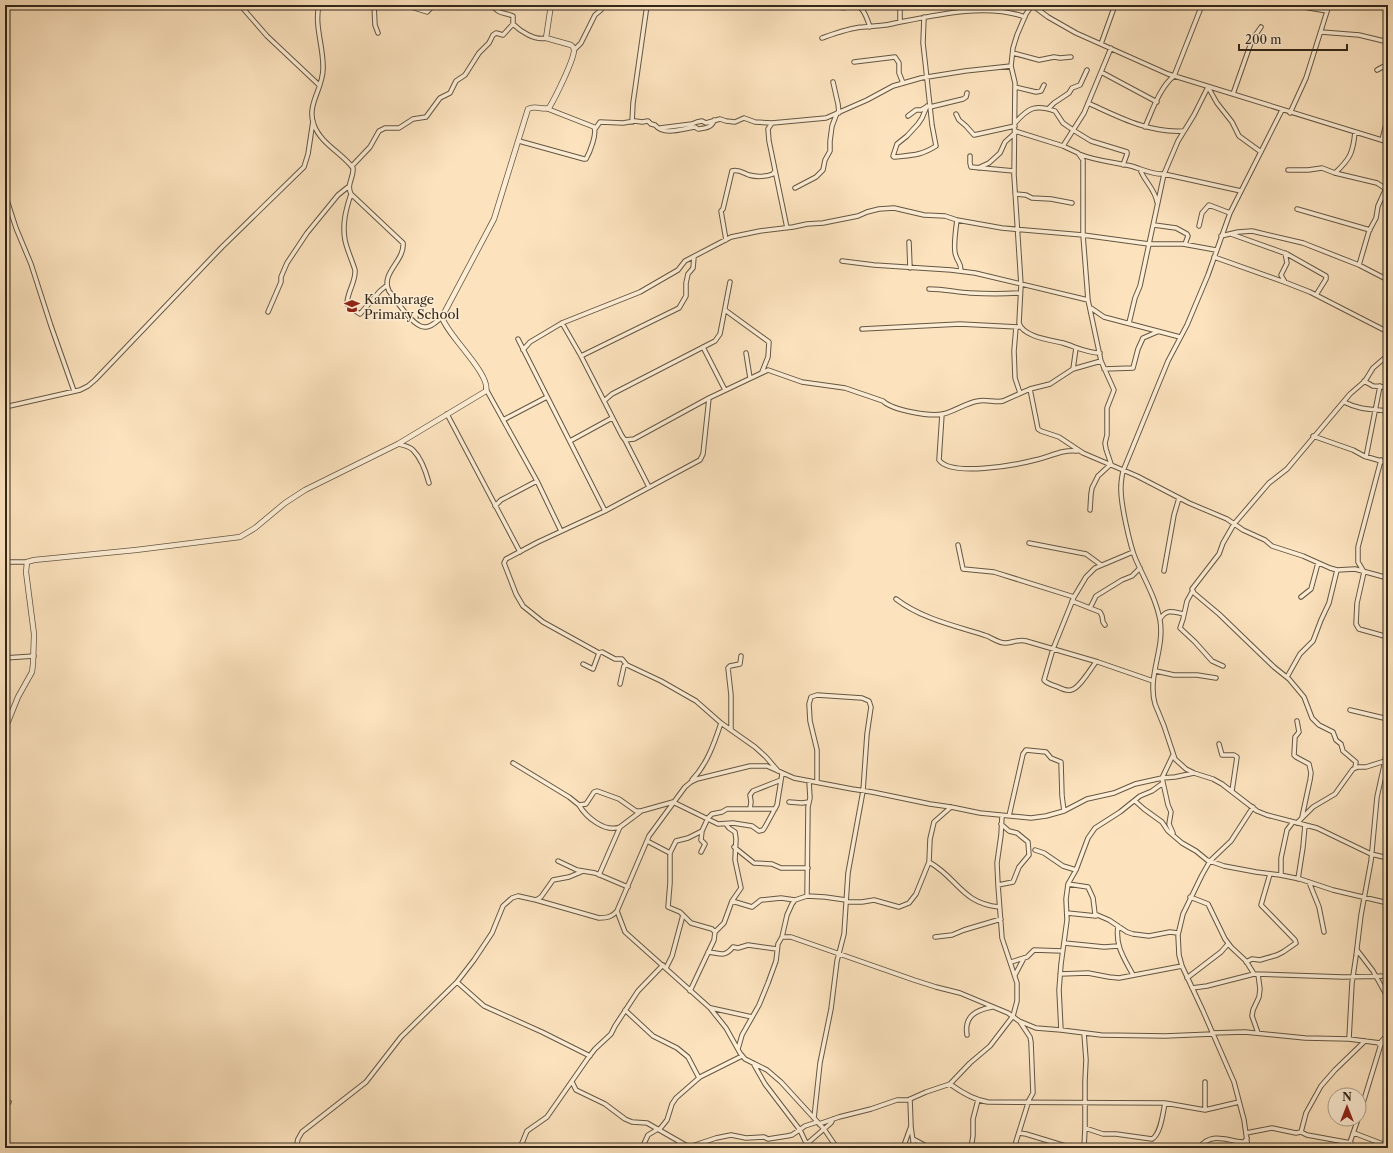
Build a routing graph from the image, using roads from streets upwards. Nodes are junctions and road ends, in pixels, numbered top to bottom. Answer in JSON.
{"nodes":[{"id":1,"x":240,"y":5,"type":"edge"},
{"id":2,"x":319,"y":5,"type":"edge"},
{"id":3,"x":374,"y":5,"type":"edge"},
{"id":4,"x":405,"y":5,"type":"edge"},
{"id":5,"x":434,"y":5,"type":"edge"},
{"id":6,"x":492,"y":5,"type":"edge"},
{"id":7,"x":551,"y":5,"type":"edge"},
{"id":8,"x":603,"y":5,"type":"edge"},
{"id":9,"x":647,"y":5,"type":"edge"},
{"id":10,"x":836,"y":5,"type":"edge"},
{"id":11,"x":900,"y":5,"type":"edge"},
{"id":12,"x":1115,"y":5,"type":"edge"},
{"id":13,"x":1202,"y":5,"type":"edge"},
{"id":14,"x":1292,"y":5,"type":"edge"},
{"id":15,"x":1329,"y":5,"type":"edge"},
{"id":16,"x":1030,"y":6,"type":"edge"},
{"id":17,"x":1327,"y":11,"type":"junction"},
{"id":18,"x":924,"y":17,"type":"junction"},
{"id":19,"x":1025,"y":17,"type":"junction"},
{"id":20,"x":900,"y":22,"type":"junction"},
{"id":21,"x":513,"y":24,"type":"junction"},
{"id":22,"x":870,"y":27,"type":"junction"},
{"id":23,"x":1261,"y":27,"type":"dead end"},
{"id":24,"x":1321,"y":32,"type":"junction"},
{"id":25,"x":378,"y":33,"type":"dead end"},
{"id":26,"x":546,"y":38,"type":"junction"},
{"id":27,"x":822,"y":38,"type":"dead end"},
{"id":28,"x":1388,"y":42,"type":"edge"},
{"id":29,"x":1101,"y":44,"type":"junction"},
{"id":30,"x":1111,"y":48,"type":"junction"},
{"id":31,"x":574,"y":50,"type":"junction"},
{"id":32,"x":1012,"y":54,"type":"junction"},
{"id":33,"x":1071,"y":57,"type":"dead end"},
{"id":34,"x":854,"y":62,"type":"dead end"},
{"id":35,"x":1388,"y":64,"type":"edge"},
{"id":36,"x":1011,"y":66,"type":"junction"},
{"id":37,"x":1087,"y":70,"type":"dead end"},
{"id":38,"x":1377,"y":70,"type":"dead end"},
{"id":39,"x":1100,"y":72,"type":"junction"},
{"id":40,"x":1174,"y":76,"type":"junction"},
{"id":41,"x":927,"y":77,"type":"junction"},
{"id":42,"x":833,"y":82,"type":"dead end"},
{"id":43,"x":903,"y":83,"type":"junction"},
{"id":44,"x":319,"y":85,"type":"junction"},
{"id":45,"x":1044,"y":85,"type":"dead end"},
{"id":46,"x":1014,"y":87,"type":"junction"},
{"id":47,"x":1208,"y":87,"type":"junction"},
{"id":48,"x":967,"y":93,"type":"dead end"},
{"id":49,"x":1233,"y":94,"type":"junction"},
{"id":50,"x":1157,"y":102,"type":"junction"},
{"id":51,"x":1088,"y":103,"type":"junction"},
{"id":52,"x":929,"y":106,"type":"junction"},
{"id":53,"x":1048,"y":108,"type":"junction"},
{"id":54,"x":548,"y":109,"type":"junction"},
{"id":55,"x":1282,"y":110,"type":"junction"},
{"id":56,"x":838,"y":113,"type":"junction"},
{"id":57,"x":1290,"y":113,"type":"junction"},
{"id":58,"x":956,"y":114,"type":"dead end"},
{"id":59,"x":908,"y":116,"type":"dead end"},
{"id":60,"x":1388,"y":116,"type":"edge"},
{"id":61,"x":714,"y":120,"type":"junction"},
{"id":62,"x":313,"y":122,"type":"junction"},
{"id":63,"x":632,"y":122,"type":"junction"},
{"id":64,"x":772,"y":123,"type":"junction"},
{"id":65,"x":1015,"y":125,"type":"junction"},
{"id":66,"x":1145,"y":128,"type":"junction"},
{"id":67,"x":595,"y":129,"type":"junction"},
{"id":68,"x":659,"y":129,"type":"junction"},
{"id":69,"x":1073,"y":130,"type":"junction"},
{"id":70,"x":1183,"y":131,"type":"junction"},
{"id":71,"x":1015,"y":132,"type":"junction"},
{"id":72,"x":1355,"y":132,"type":"junction"},
{"id":73,"x":1382,"y":140,"type":"junction"},
{"id":74,"x":519,"y":141,"type":"junction"},
{"id":75,"x":1388,"y":142,"type":"edge"},
{"id":76,"x":1063,"y":146,"type":"junction"},
{"id":77,"x":1261,"y":152,"type":"junction"},
{"id":78,"x":1079,"y":154,"type":"junction"},
{"id":79,"x":970,"y":156,"type":"dead end"},
{"id":80,"x":1123,"y":165,"type":"junction"},
{"id":81,"x":352,"y":166,"type":"junction"},
{"id":82,"x":977,"y":168,"type":"junction"},
{"id":83,"x":1140,"y":169,"type":"junction"},
{"id":84,"x":1288,"y":170,"type":"dead end"},
{"id":85,"x":775,"y":172,"type":"junction"},
{"id":86,"x":1014,"y":172,"type":"junction"},
{"id":87,"x":1335,"y":173,"type":"junction"},
{"id":88,"x":1164,"y":174,"type":"junction"},
{"id":89,"x":1388,"y":184,"type":"edge"},
{"id":90,"x":348,"y":187,"type":"junction"},
{"id":91,"x":795,"y":188,"type":"dead end"},
{"id":92,"x":1386,"y":189,"type":"junction"},
{"id":93,"x":1241,"y":191,"type":"junction"},
{"id":94,"x":5,"y":194,"type":"edge"},
{"id":95,"x":351,"y":194,"type":"junction"},
{"id":96,"x":1015,"y":194,"type":"junction"},
{"id":97,"x":1072,"y":203,"type":"dead end"},
{"id":98,"x":1158,"y":205,"type":"junction"},
{"id":99,"x":1297,"y":209,"type":"dead end"},
{"id":100,"x":1230,"y":213,"type":"junction"},
{"id":101,"x":958,"y":220,"type":"junction"},
{"id":102,"x":1154,"y":225,"type":"junction"},
{"id":103,"x":1199,"y":226,"type":"dead end"},
{"id":104,"x":787,"y":228,"type":"junction"},
{"id":105,"x":1018,"y":228,"type":"junction"},
{"id":106,"x":1370,"y":230,"type":"junction"},
{"id":107,"x":1230,"y":234,"type":"junction"},
{"id":108,"x":1084,"y":235,"type":"junction"},
{"id":109,"x":1221,"y":236,"type":"junction"},
{"id":110,"x":726,"y":240,"type":"junction"},
{"id":111,"x":909,"y":242,"type":"dead end"},
{"id":112,"x":1149,"y":244,"type":"junction"},
{"id":113,"x":1185,"y":244,"type":"junction"},
{"id":114,"x":1216,"y":250,"type":"junction"},
{"id":115,"x":1285,"y":253,"type":"junction"},
{"id":116,"x":694,"y":257,"type":"junction"},
{"id":117,"x":1214,"y":257,"type":"junction"},
{"id":118,"x":842,"y":261,"type":"dead end"},
{"id":119,"x":1359,"y":265,"type":"junction"},
{"id":120,"x":910,"y":268,"type":"junction"},
{"id":121,"x":961,"y":271,"type":"junction"},
{"id":122,"x":1388,"y":280,"type":"edge"},
{"id":123,"x":730,"y":282,"type":"dead end"},
{"id":124,"x":1284,"y":282,"type":"junction"},
{"id":125,"x":1021,"y":285,"type":"junction"},
{"id":126,"x":386,"y":286,"type":"junction"},
{"id":127,"x":929,"y":289,"type":"dead end"},
{"id":128,"x":1020,"y":293,"type":"junction"},
{"id":129,"x":1316,"y":296,"type":"junction"},
{"id":130,"x":1088,"y":300,"type":"junction"},
{"id":131,"x":1090,"y":307,"type":"junction"},
{"id":132,"x":725,"y":310,"type":"junction"},
{"id":133,"x":268,"y":312,"type":"dead end"},
{"id":134,"x":442,"y":317,"type":"junction"},
{"id":135,"x":562,"y":323,"type":"junction"},
{"id":136,"x":1129,"y":323,"type":"junction"},
{"id":137,"x":1018,"y":327,"type":"junction"},
{"id":138,"x":862,"y":329,"type":"dead end"},
{"id":139,"x":1158,"y":332,"type":"junction"},
{"id":140,"x":1388,"y":332,"type":"edge"},
{"id":141,"x":1180,"y":337,"type":"junction"},
{"id":142,"x":518,"y":339,"type":"dead end"},
{"id":143,"x":703,"y":347,"type":"junction"},
{"id":144,"x":1076,"y":348,"type":"junction"},
{"id":145,"x":523,"y":350,"type":"junction"},
{"id":146,"x":746,"y":353,"type":"dead end"},
{"id":147,"x":1100,"y":353,"type":"junction"},
{"id":148,"x":1388,"y":355,"type":"edge"},
{"id":149,"x":581,"y":356,"type":"junction"},
{"id":150,"x":1101,"y":361,"type":"junction"},
{"id":151,"x":1073,"y":369,"type":"junction"},
{"id":152,"x":1104,"y":369,"type":"junction"},
{"id":153,"x":761,"y":373,"type":"junction"},
{"id":154,"x":750,"y":378,"type":"junction"},
{"id":155,"x":1364,"y":381,"type":"junction"},
{"id":156,"x":1380,"y":386,"type":"junction"},
{"id":157,"x":1388,"y":387,"type":"edge"},
{"id":158,"x":486,"y":389,"type":"junction"},
{"id":159,"x":726,"y":390,"type":"junction"},
{"id":160,"x":1030,"y":390,"type":"junction"},
{"id":161,"x":74,"y":391,"type":"junction"},
{"id":162,"x":1020,"y":393,"type":"junction"},
{"id":163,"x":547,"y":397,"type":"junction"},
{"id":164,"x":709,"y":398,"type":"junction"},
{"id":165,"x":604,"y":401,"type":"junction"},
{"id":166,"x":1344,"y":402,"type":"junction"},
{"id":167,"x":5,"y":407,"type":"edge"},
{"id":168,"x":1376,"y":410,"type":"junction"},
{"id":169,"x":1388,"y":411,"type":"edge"},
{"id":170,"x":447,"y":414,"type":"junction"},
{"id":171,"x":942,"y":414,"type":"junction"},
{"id":172,"x":612,"y":418,"type":"junction"},
{"id":173,"x":504,"y":420,"type":"junction"},
{"id":174,"x":1313,"y":436,"type":"junction"},
{"id":175,"x":625,"y":440,"type":"junction"},
{"id":176,"x":570,"y":441,"type":"junction"},
{"id":177,"x":398,"y":444,"type":"junction"},
{"id":178,"x":1078,"y":451,"type":"junction"},
{"id":179,"x":1366,"y":457,"type":"junction"},
{"id":180,"x":1381,"y":460,"type":"junction"},
{"id":181,"x":1388,"y":463,"type":"edge"},
{"id":182,"x":1111,"y":464,"type":"junction"},
{"id":183,"x":1124,"y":471,"type":"junction"},
{"id":184,"x":537,"y":481,"type":"junction"},
{"id":185,"x":429,"y":483,"type":"dead end"},
{"id":186,"x":649,"y":487,"type":"junction"},
{"id":187,"x":1179,"y":498,"type":"junction"},
{"id":188,"x":495,"y":506,"type":"junction"},
{"id":189,"x":1090,"y":510,"type":"dead end"},
{"id":190,"x":604,"y":511,"type":"junction"},
{"id":191,"x":1234,"y":524,"type":"junction"},
{"id":192,"x":561,"y":531,"type":"junction"},
{"id":193,"x":1029,"y":543,"type":"dead end"},
{"id":194,"x":958,"y":545,"type":"dead end"},
{"id":195,"x":520,"y":552,"type":"junction"},
{"id":196,"x":1133,"y":552,"type":"junction"},
{"id":197,"x":5,"y":562,"type":"edge"},
{"id":198,"x":27,"y":562,"type":"junction"},
{"id":199,"x":1318,"y":563,"type":"junction"},
{"id":200,"x":1101,"y":565,"type":"junction"},
{"id":201,"x":1140,"y":568,"type":"junction"},
{"id":202,"x":1337,"y":570,"type":"junction"},
{"id":203,"x":1164,"y":571,"type":"dead end"},
{"id":204,"x":1364,"y":572,"type":"junction"},
{"id":205,"x":1388,"y":578,"type":"edge"},
{"id":206,"x":1192,"y":592,"type":"junction"},
{"id":207,"x":1074,"y":597,"type":"junction"},
{"id":208,"x":1301,"y":597,"type":"dead end"},
{"id":209,"x":896,"y":599,"type":"dead end"},
{"id":210,"x":1072,"y":601,"type":"junction"},
{"id":211,"x":1090,"y":608,"type":"junction"},
{"id":212,"x":1184,"y":614,"type":"junction"},
{"id":213,"x":1160,"y":619,"type":"junction"},
{"id":214,"x":1105,"y":625,"type":"dead end"},
{"id":215,"x":1388,"y":637,"type":"edge"},
{"id":216,"x":1053,"y":649,"type":"junction"},
{"id":217,"x":600,"y":653,"type":"junction"},
{"id":218,"x":34,"y":656,"type":"junction"},
{"id":219,"x":741,"y":656,"type":"dead end"},
{"id":220,"x":5,"y":658,"type":"edge"},
{"id":221,"x":1096,"y":662,"type":"junction"},
{"id":222,"x":583,"y":664,"type":"dead end"},
{"id":223,"x":627,"y":665,"type":"junction"},
{"id":224,"x":1223,"y":666,"type":"dead end"},
{"id":225,"x":1156,"y":671,"type":"junction"},
{"id":226,"x":1287,"y":677,"type":"junction"},
{"id":227,"x":1216,"y":678,"type":"dead end"},
{"id":228,"x":1153,"y":681,"type":"junction"},
{"id":229,"x":620,"y":684,"type":"dead end"},
{"id":230,"x":1350,"y":710,"type":"dead end"},
{"id":231,"x":1388,"y":719,"type":"edge"},
{"id":232,"x":1297,"y":721,"type":"dead end"},
{"id":233,"x":721,"y":723,"type":"junction"},
{"id":234,"x":5,"y":729,"type":"edge"},
{"id":235,"x":731,"y":729,"type":"junction"},
{"id":236,"x":1388,"y":739,"type":"edge"},
{"id":237,"x":1219,"y":744,"type":"dead end"},
{"id":238,"x":1173,"y":755,"type":"junction"},
{"id":239,"x":1385,"y":761,"type":"junction"},
{"id":240,"x":513,"y":763,"type":"dead end"},
{"id":241,"x":1355,"y":768,"type":"junction"},
{"id":242,"x":1383,"y":768,"type":"junction"},
{"id":243,"x":1388,"y":769,"type":"edge"},
{"id":244,"x":780,"y":773,"type":"junction"},
{"id":245,"x":1194,"y":773,"type":"junction"},
{"id":246,"x":1162,"y":778,"type":"junction"},
{"id":247,"x":781,"y":780,"type":"junction"},
{"id":248,"x":809,"y":781,"type":"junction"},
{"id":249,"x":691,"y":782,"type":"junction"},
{"id":250,"x":817,"y":782,"type":"junction"},
{"id":251,"x":1163,"y":783,"type":"junction"},
{"id":252,"x":863,"y":791,"type":"junction"},
{"id":253,"x":1232,"y":791,"type":"junction"},
{"id":254,"x":1135,"y":801,"type":"junction"},
{"id":255,"x":673,"y":802,"type":"junction"},
{"id":256,"x":789,"y":802,"type":"dead end"},
{"id":257,"x":808,"y":802,"type":"junction"},
{"id":258,"x":579,"y":805,"type":"junction"},
{"id":259,"x":951,"y":807,"type":"junction"},
{"id":260,"x":1253,"y":807,"type":"junction"},
{"id":261,"x":750,"y":809,"type":"junction"},
{"id":262,"x":775,"y":809,"type":"junction"},
{"id":263,"x":641,"y":811,"type":"junction"},
{"id":264,"x":1064,"y":811,"type":"junction"},
{"id":265,"x":1002,"y":816,"type":"junction"},
{"id":266,"x":1010,"y":816,"type":"junction"},
{"id":267,"x":708,"y":818,"type":"junction"},
{"id":268,"x":1302,"y":818,"type":"junction"},
{"id":269,"x":1295,"y":823,"type":"junction"},
{"id":270,"x":726,"y":824,"type":"junction"},
{"id":271,"x":1001,"y":824,"type":"junction"},
{"id":272,"x":1305,"y":825,"type":"junction"},
{"id":273,"x":620,"y":827,"type":"junction"},
{"id":274,"x":702,"y":830,"type":"junction"},
{"id":275,"x":1174,"y":836,"type":"junction"},
{"id":276,"x":647,"y":841,"type":"junction"},
{"id":277,"x":734,"y":848,"type":"junction"},
{"id":278,"x":1035,"y":850,"type":"dead end"},
{"id":279,"x":701,"y":852,"type":"dead end"},
{"id":280,"x":670,"y":853,"type":"junction"},
{"id":281,"x":1371,"y":854,"type":"junction"},
{"id":282,"x":1388,"y":858,"type":"edge"},
{"id":283,"x":558,"y":861,"type":"dead end"},
{"id":284,"x":1210,"y":861,"type":"junction"},
{"id":285,"x":929,"y":862,"type":"junction"},
{"id":286,"x":808,"y":868,"type":"junction"},
{"id":287,"x":1076,"y":870,"type":"junction"},
{"id":288,"x":581,"y":872,"type":"junction"},
{"id":289,"x":1270,"y":874,"type":"junction"},
{"id":290,"x":599,"y":875,"type":"junction"},
{"id":291,"x":1281,"y":875,"type":"junction"},
{"id":292,"x":1298,"y":879,"type":"junction"},
{"id":293,"x":1309,"y":882,"type":"junction"},
{"id":294,"x":1068,"y":884,"type":"junction"},
{"id":295,"x":998,"y":885,"type":"junction"},
{"id":296,"x":628,"y":887,"type":"junction"},
{"id":297,"x":807,"y":896,"type":"junction"},
{"id":298,"x":1190,"y":896,"type":"junction"},
{"id":299,"x":1364,"y":897,"type":"junction"},
{"id":300,"x":536,"y":900,"type":"junction"},
{"id":301,"x":795,"y":900,"type":"junction"},
{"id":302,"x":732,"y":901,"type":"junction"},
{"id":303,"x":846,"y":901,"type":"junction"},
{"id":304,"x":1388,"y":903,"type":"edge"},
{"id":305,"x":1000,"y":907,"type":"junction"},
{"id":306,"x":617,"y":910,"type":"junction"},
{"id":307,"x":1067,"y":913,"type":"junction"},
{"id":308,"x":683,"y":915,"type":"junction"},
{"id":309,"x":1096,"y":916,"type":"junction"},
{"id":310,"x":1001,"y":919,"type":"junction"},
{"id":311,"x":1118,"y":926,"type":"junction"},
{"id":312,"x":716,"y":932,"type":"junction"},
{"id":313,"x":1324,"y":932,"type":"dead end"},
{"id":314,"x":1178,"y":933,"type":"junction"},
{"id":315,"x":782,"y":937,"type":"junction"},
{"id":316,"x":935,"y":938,"type":"dead end"},
{"id":317,"x":1064,"y":943,"type":"junction"},
{"id":318,"x":1228,"y":944,"type":"junction"},
{"id":319,"x":1118,"y":946,"type":"junction"},
{"id":320,"x":777,"y":949,"type":"junction"},
{"id":321,"x":1357,"y":950,"type":"junction"},
{"id":322,"x":1062,"y":951,"type":"junction"},
{"id":323,"x":708,"y":952,"type":"junction"},
{"id":324,"x":839,"y":953,"type":"junction"},
{"id":325,"x":1024,"y":958,"type":"junction"},
{"id":326,"x":1011,"y":962,"type":"junction"},
{"id":327,"x":1246,"y":962,"type":"junction"},
{"id":328,"x":663,"y":965,"type":"junction"},
{"id":329,"x":1182,"y":966,"type":"junction"},
{"id":330,"x":666,"y":968,"type":"junction"},
{"id":331,"x":1060,"y":974,"type":"junction"},
{"id":332,"x":1256,"y":974,"type":"junction"},
{"id":333,"x":1015,"y":975,"type":"junction"},
{"id":334,"x":1133,"y":975,"type":"junction"},
{"id":335,"x":1353,"y":976,"type":"junction"},
{"id":336,"x":1376,"y":976,"type":"junction"},
{"id":337,"x":1388,"y":976,"type":"edge"},
{"id":338,"x":1187,"y":978,"type":"junction"},
{"id":339,"x":457,"y":982,"type":"junction"},
{"id":340,"x":1192,"y":988,"type":"junction"},
{"id":341,"x":690,"y":991,"type":"junction"},
{"id":342,"x":1388,"y":998,"type":"edge"},
{"id":343,"x":993,"y":1007,"type":"junction"},
{"id":344,"x":710,"y":1008,"type":"junction"},
{"id":345,"x":625,"y":1010,"type":"junction"},
{"id":346,"x":1013,"y":1016,"type":"junction"},
{"id":347,"x":752,"y":1017,"type":"junction"},
{"id":348,"x":1019,"y":1021,"type":"junction"},
{"id":349,"x":1061,"y":1030,"type":"junction"},
{"id":350,"x":1084,"y":1033,"type":"junction"},
{"id":351,"x":1258,"y":1033,"type":"junction"},
{"id":352,"x":1213,"y":1034,"type":"junction"},
{"id":353,"x":1388,"y":1034,"type":"edge"},
{"id":354,"x":967,"y":1035,"type":"dead end"},
{"id":355,"x":1349,"y":1039,"type":"junction"},
{"id":356,"x":1365,"y":1042,"type":"junction"},
{"id":357,"x":1380,"y":1044,"type":"junction"},
{"id":358,"x":1388,"y":1044,"type":"edge"},
{"id":359,"x":738,"y":1048,"type":"junction"},
{"id":360,"x":590,"y":1056,"type":"junction"},
{"id":361,"x":742,"y":1056,"type":"junction"},
{"id":362,"x":753,"y":1063,"type":"junction"},
{"id":363,"x":699,"y":1078,"type":"junction"},
{"id":364,"x":572,"y":1082,"type":"junction"},
{"id":365,"x":1205,"y":1082,"type":"dead end"},
{"id":366,"x":950,"y":1084,"type":"junction"},
{"id":367,"x":1367,"y":1090,"type":"edge"},
{"id":368,"x":910,"y":1098,"type":"junction"},
{"id":369,"x":978,"y":1100,"type":"junction"},
{"id":370,"x":9,"y":1102,"type":"dead end"},
{"id":371,"x":1085,"y":1102,"type":"junction"},
{"id":372,"x":1239,"y":1102,"type":"junction"},
{"id":373,"x":1028,"y":1103,"type":"junction"},
{"id":374,"x":1165,"y":1103,"type":"junction"},
{"id":375,"x":5,"y":1108,"type":"edge"},
{"id":376,"x":1205,"y":1110,"type":"junction"},
{"id":377,"x":833,"y":1119,"type":"junction"},
{"id":378,"x":816,"y":1121,"type":"junction"},
{"id":379,"x":911,"y":1126,"type":"junction"},
{"id":380,"x":1356,"y":1127,"type":"edge"},
{"id":381,"x":1085,"y":1128,"type":"junction"},
{"id":382,"x":658,"y":1129,"type":"junction"},
{"id":383,"x":824,"y":1129,"type":"junction"},
{"id":384,"x":800,"y":1130,"type":"junction"},
{"id":385,"x":1301,"y":1132,"type":"junction"},
{"id":386,"x":1019,"y":1133,"type":"junction"},
{"id":387,"x":1246,"y":1133,"type":"junction"},
{"id":388,"x":1354,"y":1133,"type":"junction"},
{"id":389,"x":1247,"y":1138,"type":"junction"},
{"id":390,"x":913,"y":1139,"type":"junction"},
{"id":391,"x":680,"y":1142,"type":"junction"},
{"id":392,"x":1351,"y":1143,"type":"junction"},
{"id":393,"x":1388,"y":1146,"type":"edge"},
{"id":394,"x":806,"y":1147,"type":"edge"},
{"id":395,"x":296,"y":1148,"type":"edge"},
{"id":396,"x":520,"y":1148,"type":"edge"},
{"id":397,"x":642,"y":1148,"type":"edge"},
{"id":398,"x":676,"y":1148,"type":"edge"},
{"id":399,"x":837,"y":1148,"type":"edge"},
{"id":400,"x":902,"y":1148,"type":"edge"},
{"id":401,"x":914,"y":1148,"type":"edge"},
{"id":402,"x":930,"y":1148,"type":"edge"},
{"id":403,"x":971,"y":1148,"type":"edge"},
{"id":404,"x":1014,"y":1148,"type":"edge"},
{"id":405,"x":1072,"y":1148,"type":"edge"},
{"id":406,"x":1084,"y":1148,"type":"edge"},
{"id":407,"x":1199,"y":1148,"type":"edge"},
{"id":408,"x":1248,"y":1148,"type":"edge"},
{"id":409,"x":1348,"y":1148,"type":"edge"}],
"edges":[{"from":1,"to":44,"type":"street"},
{"from":2,"to":44,"type":"street"},
{"from":3,"to":25,"type":"street"},
{"from":4,"to":5,"type":"street"},
{"from":6,"to":21,"type":"street"},
{"from":7,"to":26,"type":"street"},
{"from":8,"to":31,"type":"street"},
{"from":9,"to":63,"type":"street"},
{"from":10,"to":22,"type":"street"},
{"from":11,"to":20,"type":"street"},
{"from":12,"to":29,"type":"street"},
{"from":13,"to":40,"type":"street"},
{"from":14,"to":17,"type":"street"},
{"from":15,"to":17,"type":"street"},
{"from":16,"to":19,"type":"street"},
{"from":16,"to":29,"type":"street"},
{"from":17,"to":24,"type":"street"},
{"from":18,"to":19,"type":"street"},
{"from":18,"to":20,"type":"street"},
{"from":18,"to":41,"type":"street"},
{"from":19,"to":32,"type":"street"},
{"from":20,"to":22,"type":"street"},
{"from":21,"to":26,"type":"street"},
{"from":21,"to":81,"type":"street"},
{"from":22,"to":27,"type":"street"},
{"from":23,"to":49,"type":"street"},
{"from":24,"to":28,"type":"street"},
{"from":24,"to":57,"type":"street"},
{"from":26,"to":31,"type":"street"},
{"from":29,"to":30,"type":"street"},
{"from":30,"to":39,"type":"street"},
{"from":30,"to":40,"type":"street"},
{"from":31,"to":54,"type":"street"},
{"from":32,"to":33,"type":"street"},
{"from":32,"to":36,"type":"street"},
{"from":34,"to":43,"type":"street"},
{"from":35,"to":38,"type":"street"},
{"from":36,"to":41,"type":"street"},
{"from":36,"to":46,"type":"street"},
{"from":37,"to":53,"type":"street"},
{"from":39,"to":50,"type":"street"},
{"from":39,"to":51,"type":"street"},
{"from":40,"to":47,"type":"street"},
{"from":40,"to":50,"type":"street"},
{"from":41,"to":43,"type":"street"},
{"from":41,"to":52,"type":"street"},
{"from":42,"to":56,"type":"street"},
{"from":43,"to":56,"type":"street"},
{"from":44,"to":62,"type":"street"},
{"from":45,"to":46,"type":"street"},
{"from":46,"to":65,"type":"street"},
{"from":47,"to":49,"type":"street"},
{"from":47,"to":70,"type":"street"},
{"from":47,"to":77,"type":"street"},
{"from":48,"to":52,"type":"street"},
{"from":49,"to":55,"type":"street"},
{"from":50,"to":66,"type":"street"},
{"from":51,"to":66,"type":"street"},
{"from":51,"to":69,"type":"street"},
{"from":52,"to":52,"type":"street"},
{"from":52,"to":59,"type":"street"},
{"from":53,"to":65,"type":"street"},
{"from":53,"to":69,"type":"street"},
{"from":54,"to":67,"type":"street"},
{"from":54,"to":74,"type":"street"},
{"from":55,"to":57,"type":"street"},
{"from":55,"to":77,"type":"street"},
{"from":56,"to":64,"type":"street"},
{"from":56,"to":91,"type":"street"},
{"from":57,"to":72,"type":"street"},
{"from":58,"to":65,"type":"street"},
{"from":60,"to":73,"type":"street"},
{"from":61,"to":64,"type":"street"},
{"from":61,"to":68,"type":"street"},
{"from":61,"to":68,"type":"street"},
{"from":62,"to":81,"type":"street"},
{"from":62,"to":161,"type":"street"},
{"from":63,"to":67,"type":"street"},
{"from":63,"to":68,"type":"street"},
{"from":64,"to":85,"type":"street"},
{"from":65,"to":71,"type":"street"},
{"from":66,"to":70,"type":"street"},
{"from":67,"to":74,"type":"street"},
{"from":69,"to":76,"type":"street"},
{"from":69,"to":80,"type":"street"},
{"from":70,"to":88,"type":"street"},
{"from":71,"to":76,"type":"street"},
{"from":71,"to":82,"type":"street"},
{"from":71,"to":86,"type":"street"},
{"from":72,"to":73,"type":"street"},
{"from":72,"to":87,"type":"street"},
{"from":73,"to":75,"type":"street"},
{"from":74,"to":134,"type":"street"},
{"from":76,"to":78,"type":"street"},
{"from":77,"to":93,"type":"street"},
{"from":78,"to":80,"type":"street"},
{"from":78,"to":108,"type":"street"},
{"from":79,"to":82,"type":"street"},
{"from":80,"to":83,"type":"street"},
{"from":81,"to":90,"type":"street"},
{"from":82,"to":86,"type":"street"},
{"from":83,"to":88,"type":"street"},
{"from":83,"to":98,"type":"street"},
{"from":84,"to":87,"type":"street"},
{"from":85,"to":104,"type":"street"},
{"from":85,"to":110,"type":"street"},
{"from":86,"to":96,"type":"street"},
{"from":87,"to":92,"type":"street"},
{"from":88,"to":93,"type":"street"},
{"from":88,"to":98,"type":"street"},
{"from":89,"to":92,"type":"street"},
{"from":90,"to":95,"type":"street"},
{"from":90,"to":133,"type":"street"},
{"from":92,"to":106,"type":"street"},
{"from":93,"to":100,"type":"street"},
{"from":94,"to":161,"type":"street"},
{"from":95,"to":126,"type":"street"},
{"from":95,"to":126,"type":"street"},
{"from":96,"to":97,"type":"street"},
{"from":96,"to":105,"type":"street"},
{"from":98,"to":102,"type":"street"},
{"from":99,"to":106,"type":"street"},
{"from":100,"to":103,"type":"street"},
{"from":100,"to":109,"type":"street"},
{"from":101,"to":104,"type":"street"},
{"from":101,"to":105,"type":"street"},
{"from":101,"to":121,"type":"street"},
{"from":102,"to":112,"type":"street"},
{"from":102,"to":113,"type":"street"},
{"from":104,"to":110,"type":"street"},
{"from":105,"to":108,"type":"street"},
{"from":105,"to":125,"type":"street"},
{"from":106,"to":119,"type":"street"},
{"from":107,"to":109,"type":"street"},
{"from":107,"to":115,"type":"street"},
{"from":107,"to":119,"type":"street"},
{"from":108,"to":112,"type":"street"},
{"from":108,"to":130,"type":"street"},
{"from":109,"to":114,"type":"street"},
{"from":110,"to":116,"type":"street"},
{"from":111,"to":120,"type":"street"},
{"from":112,"to":113,"type":"street"},
{"from":112,"to":136,"type":"street"},
{"from":113,"to":114,"type":"street"},
{"from":114,"to":117,"type":"street"},
{"from":115,"to":124,"type":"street"},
{"from":115,"to":129,"type":"street"},
{"from":116,"to":135,"type":"street"},
{"from":116,"to":149,"type":"street"},
{"from":117,"to":124,"type":"street"},
{"from":117,"to":141,"type":"street"},
{"from":118,"to":120,"type":"street"},
{"from":119,"to":122,"type":"street"},
{"from":120,"to":121,"type":"street"},
{"from":121,"to":125,"type":"street"},
{"from":123,"to":132,"type":"street"},
{"from":124,"to":129,"type":"street"},
{"from":125,"to":128,"type":"street"},
{"from":125,"to":130,"type":"street"},
{"from":126,"to":134,"type":"street"},
{"from":127,"to":128,"type":"street"},
{"from":128,"to":137,"type":"street"},
{"from":129,"to":140,"type":"street"},
{"from":130,"to":131,"type":"street"},
{"from":131,"to":136,"type":"street"},
{"from":131,"to":147,"type":"street"},
{"from":132,"to":143,"type":"street"},
{"from":132,"to":153,"type":"street"},
{"from":134,"to":158,"type":"street"},
{"from":135,"to":145,"type":"street"},
{"from":135,"to":149,"type":"street"},
{"from":136,"to":139,"type":"street"},
{"from":137,"to":138,"type":"street"},
{"from":137,"to":144,"type":"street"},
{"from":137,"to":162,"type":"street"},
{"from":139,"to":141,"type":"street"},
{"from":139,"to":152,"type":"street"},
{"from":141,"to":183,"type":"street"},
{"from":142,"to":145,"type":"street"},
{"from":143,"to":159,"type":"street"},
{"from":143,"to":165,"type":"street"},
{"from":144,"to":147,"type":"street"},
{"from":144,"to":151,"type":"street"},
{"from":145,"to":163,"type":"street"},
{"from":146,"to":154,"type":"street"},
{"from":147,"to":150,"type":"street"},
{"from":148,"to":155,"type":"street"},
{"from":149,"to":165,"type":"street"},
{"from":150,"to":151,"type":"street"},
{"from":150,"to":152,"type":"street"},
{"from":151,"to":160,"type":"street"},
{"from":152,"to":182,"type":"street"},
{"from":153,"to":154,"type":"street"},
{"from":153,"to":171,"type":"street"},
{"from":154,"to":159,"type":"street"},
{"from":155,"to":156,"type":"street"},
{"from":155,"to":166,"type":"street"},
{"from":156,"to":157,"type":"street"},
{"from":156,"to":168,"type":"street"},
{"from":158,"to":170,"type":"street"},
{"from":158,"to":173,"type":"street"},
{"from":159,"to":164,"type":"street"},
{"from":160,"to":162,"type":"street"},
{"from":160,"to":178,"type":"street"},
{"from":161,"to":167,"type":"street"},
{"from":162,"to":171,"type":"street"},
{"from":163,"to":173,"type":"street"},
{"from":163,"to":176,"type":"street"},
{"from":164,"to":175,"type":"street"},
{"from":164,"to":186,"type":"street"},
{"from":165,"to":172,"type":"street"},
{"from":166,"to":168,"type":"street"},
{"from":166,"to":174,"type":"street"},
{"from":168,"to":169,"type":"street"},
{"from":168,"to":179,"type":"street"},
{"from":170,"to":177,"type":"street"},
{"from":170,"to":188,"type":"street"},
{"from":171,"to":178,"type":"street"},
{"from":172,"to":175,"type":"street"},
{"from":172,"to":176,"type":"street"},
{"from":173,"to":184,"type":"street"},
{"from":174,"to":179,"type":"street"},
{"from":174,"to":191,"type":"street"},
{"from":175,"to":186,"type":"street"},
{"from":176,"to":190,"type":"street"},
{"from":177,"to":185,"type":"street"},
{"from":177,"to":198,"type":"street"},
{"from":178,"to":182,"type":"street"},
{"from":179,"to":180,"type":"street"},
{"from":180,"to":181,"type":"street"},
{"from":180,"to":204,"type":"street"},
{"from":182,"to":183,"type":"street"},
{"from":182,"to":189,"type":"street"},
{"from":183,"to":187,"type":"street"},
{"from":183,"to":196,"type":"street"},
{"from":184,"to":188,"type":"street"},
{"from":184,"to":192,"type":"street"},
{"from":186,"to":190,"type":"street"},
{"from":187,"to":191,"type":"street"},
{"from":187,"to":203,"type":"street"},
{"from":188,"to":195,"type":"street"},
{"from":190,"to":192,"type":"street"},
{"from":191,"to":199,"type":"street"},
{"from":191,"to":206,"type":"street"},
{"from":192,"to":195,"type":"street"},
{"from":193,"to":200,"type":"street"},
{"from":194,"to":207,"type":"street"},
{"from":195,"to":217,"type":"street"},
{"from":196,"to":200,"type":"street"},
{"from":196,"to":201,"type":"street"},
{"from":197,"to":198,"type":"street"},
{"from":198,"to":218,"type":"street"},
{"from":199,"to":202,"type":"street"},
{"from":199,"to":208,"type":"street"},
{"from":200,"to":207,"type":"street"},
{"from":201,"to":211,"type":"street"},
{"from":201,"to":213,"type":"street"},
{"from":202,"to":204,"type":"street"},
{"from":202,"to":226,"type":"street"},
{"from":204,"to":205,"type":"street"},
{"from":204,"to":215,"type":"street"},
{"from":206,"to":212,"type":"street"},
{"from":206,"to":226,"type":"street"},
{"from":207,"to":210,"type":"street"},
{"from":209,"to":216,"type":"street"},
{"from":210,"to":211,"type":"street"},
{"from":210,"to":216,"type":"street"},
{"from":211,"to":214,"type":"street"},
{"from":212,"to":213,"type":"street"},
{"from":212,"to":224,"type":"street"},
{"from":213,"to":225,"type":"street"},
{"from":216,"to":221,"type":"street"},
{"from":216,"to":221,"type":"street"},
{"from":217,"to":222,"type":"street"},
{"from":217,"to":223,"type":"street"},
{"from":218,"to":220,"type":"street"},
{"from":218,"to":234,"type":"street"},
{"from":219,"to":235,"type":"street"},
{"from":221,"to":228,"type":"street"},
{"from":223,"to":229,"type":"street"},
{"from":223,"to":233,"type":"street"},
{"from":225,"to":227,"type":"street"},
{"from":225,"to":228,"type":"street"},
{"from":226,"to":241,"type":"street"},
{"from":228,"to":238,"type":"street"},
{"from":230,"to":231,"type":"street"},
{"from":232,"to":268,"type":"street"},
{"from":233,"to":235,"type":"street"},
{"from":233,"to":249,"type":"street"},
{"from":235,"to":244,"type":"street"},
{"from":236,"to":239,"type":"street"},
{"from":237,"to":253,"type":"street"},
{"from":238,"to":245,"type":"street"},
{"from":238,"to":246,"type":"street"},
{"from":239,"to":241,"type":"street"},
{"from":239,"to":242,"type":"street"},
{"from":240,"to":258,"type":"street"},
{"from":241,"to":268,"type":"street"},
{"from":242,"to":243,"type":"street"},
{"from":242,"to":281,"type":"street"},
{"from":244,"to":247,"type":"street"},
{"from":244,"to":248,"type":"street"},
{"from":244,"to":249,"type":"street"},
{"from":245,"to":246,"type":"street"},
{"from":245,"to":253,"type":"street"},
{"from":246,"to":251,"type":"street"},
{"from":246,"to":264,"type":"street"},
{"from":247,"to":261,"type":"street"},
{"from":247,"to":262,"type":"street"},
{"from":248,"to":250,"type":"street"},
{"from":248,"to":257,"type":"street"},
{"from":249,"to":255,"type":"street"},
{"from":250,"to":252,"type":"street"},
{"from":250,"to":252,"type":"street"},
{"from":251,"to":254,"type":"street"},
{"from":251,"to":275,"type":"street"},
{"from":252,"to":259,"type":"street"},
{"from":252,"to":303,"type":"street"},
{"from":253,"to":260,"type":"street"},
{"from":254,"to":275,"type":"street"},
{"from":254,"to":287,"type":"street"},
{"from":255,"to":263,"type":"street"},
{"from":255,"to":267,"type":"street"},
{"from":255,"to":276,"type":"street"},
{"from":256,"to":257,"type":"street"},
{"from":257,"to":286,"type":"street"},
{"from":258,"to":263,"type":"street"},
{"from":258,"to":273,"type":"street"},
{"from":259,"to":265,"type":"street"},
{"from":259,"to":285,"type":"street"},
{"from":260,"to":269,"type":"street"},
{"from":260,"to":284,"type":"street"},
{"from":261,"to":262,"type":"street"},
{"from":261,"to":267,"type":"street"},
{"from":262,"to":270,"type":"street"},
{"from":263,"to":273,"type":"street"},
{"from":264,"to":266,"type":"street"},
{"from":264,"to":266,"type":"street"},
{"from":265,"to":266,"type":"street"},
{"from":265,"to":271,"type":"street"},
{"from":267,"to":270,"type":"street"},
{"from":267,"to":274,"type":"street"},
{"from":268,"to":269,"type":"street"},
{"from":269,"to":272,"type":"street"},
{"from":269,"to":291,"type":"street"},
{"from":270,"to":277,"type":"street"},
{"from":271,"to":295,"type":"street"},
{"from":271,"to":295,"type":"street"},
{"from":272,"to":281,"type":"street"},
{"from":272,"to":292,"type":"street"},
{"from":273,"to":290,"type":"street"},
{"from":274,"to":279,"type":"street"},
{"from":274,"to":280,"type":"street"},
{"from":275,"to":284,"type":"street"},
{"from":276,"to":280,"type":"street"},
{"from":276,"to":296,"type":"street"},
{"from":277,"to":286,"type":"street"},
{"from":277,"to":302,"type":"street"},
{"from":278,"to":287,"type":"street"},
{"from":280,"to":308,"type":"street"},
{"from":281,"to":282,"type":"street"},
{"from":281,"to":299,"type":"street"},
{"from":283,"to":288,"type":"street"},
{"from":284,"to":289,"type":"street"},
{"from":284,"to":298,"type":"street"},
{"from":285,"to":303,"type":"street"},
{"from":285,"to":305,"type":"street"},
{"from":286,"to":297,"type":"street"},
{"from":287,"to":294,"type":"street"},
{"from":288,"to":290,"type":"street"},
{"from":288,"to":300,"type":"street"},
{"from":289,"to":291,"type":"street"},
{"from":289,"to":327,"type":"street"},
{"from":290,"to":296,"type":"street"},
{"from":291,"to":292,"type":"street"},
{"from":292,"to":293,"type":"street"},
{"from":293,"to":299,"type":"street"},
{"from":293,"to":313,"type":"street"},
{"from":294,"to":307,"type":"street"},
{"from":294,"to":309,"type":"street"},
{"from":295,"to":305,"type":"street"},
{"from":296,"to":306,"type":"street"},
{"from":297,"to":301,"type":"street"},
{"from":297,"to":303,"type":"street"},
{"from":298,"to":314,"type":"street"},
{"from":298,"to":318,"type":"street"},
{"from":299,"to":304,"type":"street"},
{"from":299,"to":321,"type":"street"},
{"from":300,"to":306,"type":"street"},
{"from":300,"to":339,"type":"street"},
{"from":301,"to":302,"type":"street"},
{"from":301,"to":315,"type":"street"},
{"from":302,"to":312,"type":"street"},
{"from":303,"to":324,"type":"street"},
{"from":305,"to":310,"type":"street"},
{"from":306,"to":328,"type":"street"},
{"from":307,"to":309,"type":"street"},
{"from":307,"to":317,"type":"street"},
{"from":308,"to":312,"type":"street"},
{"from":308,"to":330,"type":"street"},
{"from":309,"to":311,"type":"street"},
{"from":310,"to":316,"type":"street"},
{"from":310,"to":326,"type":"street"},
{"from":311,"to":314,"type":"street"},
{"from":311,"to":319,"type":"street"},
{"from":312,"to":323,"type":"street"},
{"from":314,"to":329,"type":"street"},
{"from":315,"to":320,"type":"street"},
{"from":315,"to":324,"type":"street"},
{"from":317,"to":319,"type":"street"},
{"from":317,"to":322,"type":"street"},
{"from":318,"to":327,"type":"street"},
{"from":318,"to":338,"type":"street"},
{"from":319,"to":334,"type":"street"},
{"from":320,"to":323,"type":"street"},
{"from":320,"to":347,"type":"street"},
{"from":321,"to":335,"type":"street"},
{"from":321,"to":336,"type":"street"},
{"from":322,"to":325,"type":"street"},
{"from":322,"to":331,"type":"street"},
{"from":323,"to":341,"type":"street"},
{"from":324,"to":343,"type":"street"},
{"from":324,"to":378,"type":"street"},
{"from":325,"to":326,"type":"street"},
{"from":325,"to":333,"type":"street"},
{"from":326,"to":333,"type":"street"},
{"from":327,"to":332,"type":"street"},
{"from":328,"to":330,"type":"street"},
{"from":328,"to":345,"type":"street"},
{"from":329,"to":334,"type":"street"},
{"from":329,"to":338,"type":"street"},
{"from":330,"to":341,"type":"street"},
{"from":331,"to":334,"type":"street"},
{"from":331,"to":349,"type":"street"},
{"from":332,"to":335,"type":"street"},
{"from":332,"to":340,"type":"street"},
{"from":332,"to":351,"type":"street"},
{"from":333,"to":346,"type":"street"},
{"from":335,"to":336,"type":"street"},
{"from":335,"to":355,"type":"street"},
{"from":336,"to":337,"type":"street"},
{"from":336,"to":342,"type":"street"},
{"from":338,"to":340,"type":"street"},
{"from":339,"to":360,"type":"street"},
{"from":339,"to":395,"type":"street"},
{"from":340,"to":352,"type":"street"},
{"from":341,"to":344,"type":"street"},
{"from":343,"to":346,"type":"street"},
{"from":343,"to":354,"type":"street"},
{"from":344,"to":347,"type":"street"},
{"from":344,"to":359,"type":"street"},
{"from":345,"to":360,"type":"street"},
{"from":345,"to":363,"type":"street"},
{"from":346,"to":348,"type":"street"},
{"from":346,"to":366,"type":"street"},
{"from":347,"to":359,"type":"street"},
{"from":348,"to":349,"type":"street"},
{"from":348,"to":373,"type":"street"},
{"from":349,"to":350,"type":"street"},
{"from":350,"to":352,"type":"street"},
{"from":350,"to":371,"type":"street"},
{"from":351,"to":352,"type":"street"},
{"from":351,"to":355,"type":"street"},
{"from":352,"to":372,"type":"street"},
{"from":353,"to":357,"type":"street"},
{"from":355,"to":356,"type":"street"},
{"from":356,"to":357,"type":"street"},
{"from":356,"to":385,"type":"street"},
{"from":357,"to":358,"type":"street"},
{"from":357,"to":367,"type":"street"},
{"from":359,"to":361,"type":"street"},
{"from":360,"to":364,"type":"street"},
{"from":361,"to":362,"type":"street"},
{"from":361,"to":363,"type":"street"},
{"from":362,"to":378,"type":"street"},
{"from":362,"to":384,"type":"street"},
{"from":363,"to":382,"type":"street"},
{"from":364,"to":382,"type":"street"},
{"from":364,"to":396,"type":"street"},
{"from":365,"to":376,"type":"street"},
{"from":366,"to":368,"type":"street"},
{"from":366,"to":369,"type":"street"},
{"from":368,"to":377,"type":"street"},
{"from":368,"to":379,"type":"street"},
{"from":369,"to":373,"type":"street"},
{"from":369,"to":403,"type":"street"},
{"from":370,"to":375,"type":"street"},
{"from":371,"to":373,"type":"street"},
{"from":371,"to":374,"type":"street"},
{"from":371,"to":381,"type":"street"},
{"from":372,"to":376,"type":"street"},
{"from":372,"to":387,"type":"street"},
{"from":373,"to":386,"type":"street"},
{"from":374,"to":376,"type":"street"},
{"from":374,"to":381,"type":"street"},
{"from":377,"to":378,"type":"street"},
{"from":377,"to":383,"type":"street"},
{"from":378,"to":383,"type":"street"},
{"from":378,"to":384,"type":"street"},
{"from":379,"to":390,"type":"street"},
{"from":379,"to":400,"type":"street"},
{"from":380,"to":388,"type":"street"},
{"from":381,"to":406,"type":"street"},
{"from":382,"to":391,"type":"street"},
{"from":382,"to":397,"type":"street"},
{"from":383,"to":394,"type":"street"},
{"from":383,"to":399,"type":"street"},
{"from":384,"to":391,"type":"street"},
{"from":384,"to":394,"type":"street"},
{"from":385,"to":387,"type":"street"},
{"from":385,"to":392,"type":"street"},
{"from":386,"to":404,"type":"street"},
{"from":386,"to":405,"type":"street"},
{"from":387,"to":389,"type":"street"},
{"from":388,"to":392,"type":"street"},
{"from":388,"to":393,"type":"street"},
{"from":389,"to":407,"type":"street"},
{"from":389,"to":408,"type":"street"},
{"from":390,"to":401,"type":"street"},
{"from":390,"to":402,"type":"street"},
{"from":391,"to":398,"type":"street"},
{"from":392,"to":409,"type":"street"}]}
